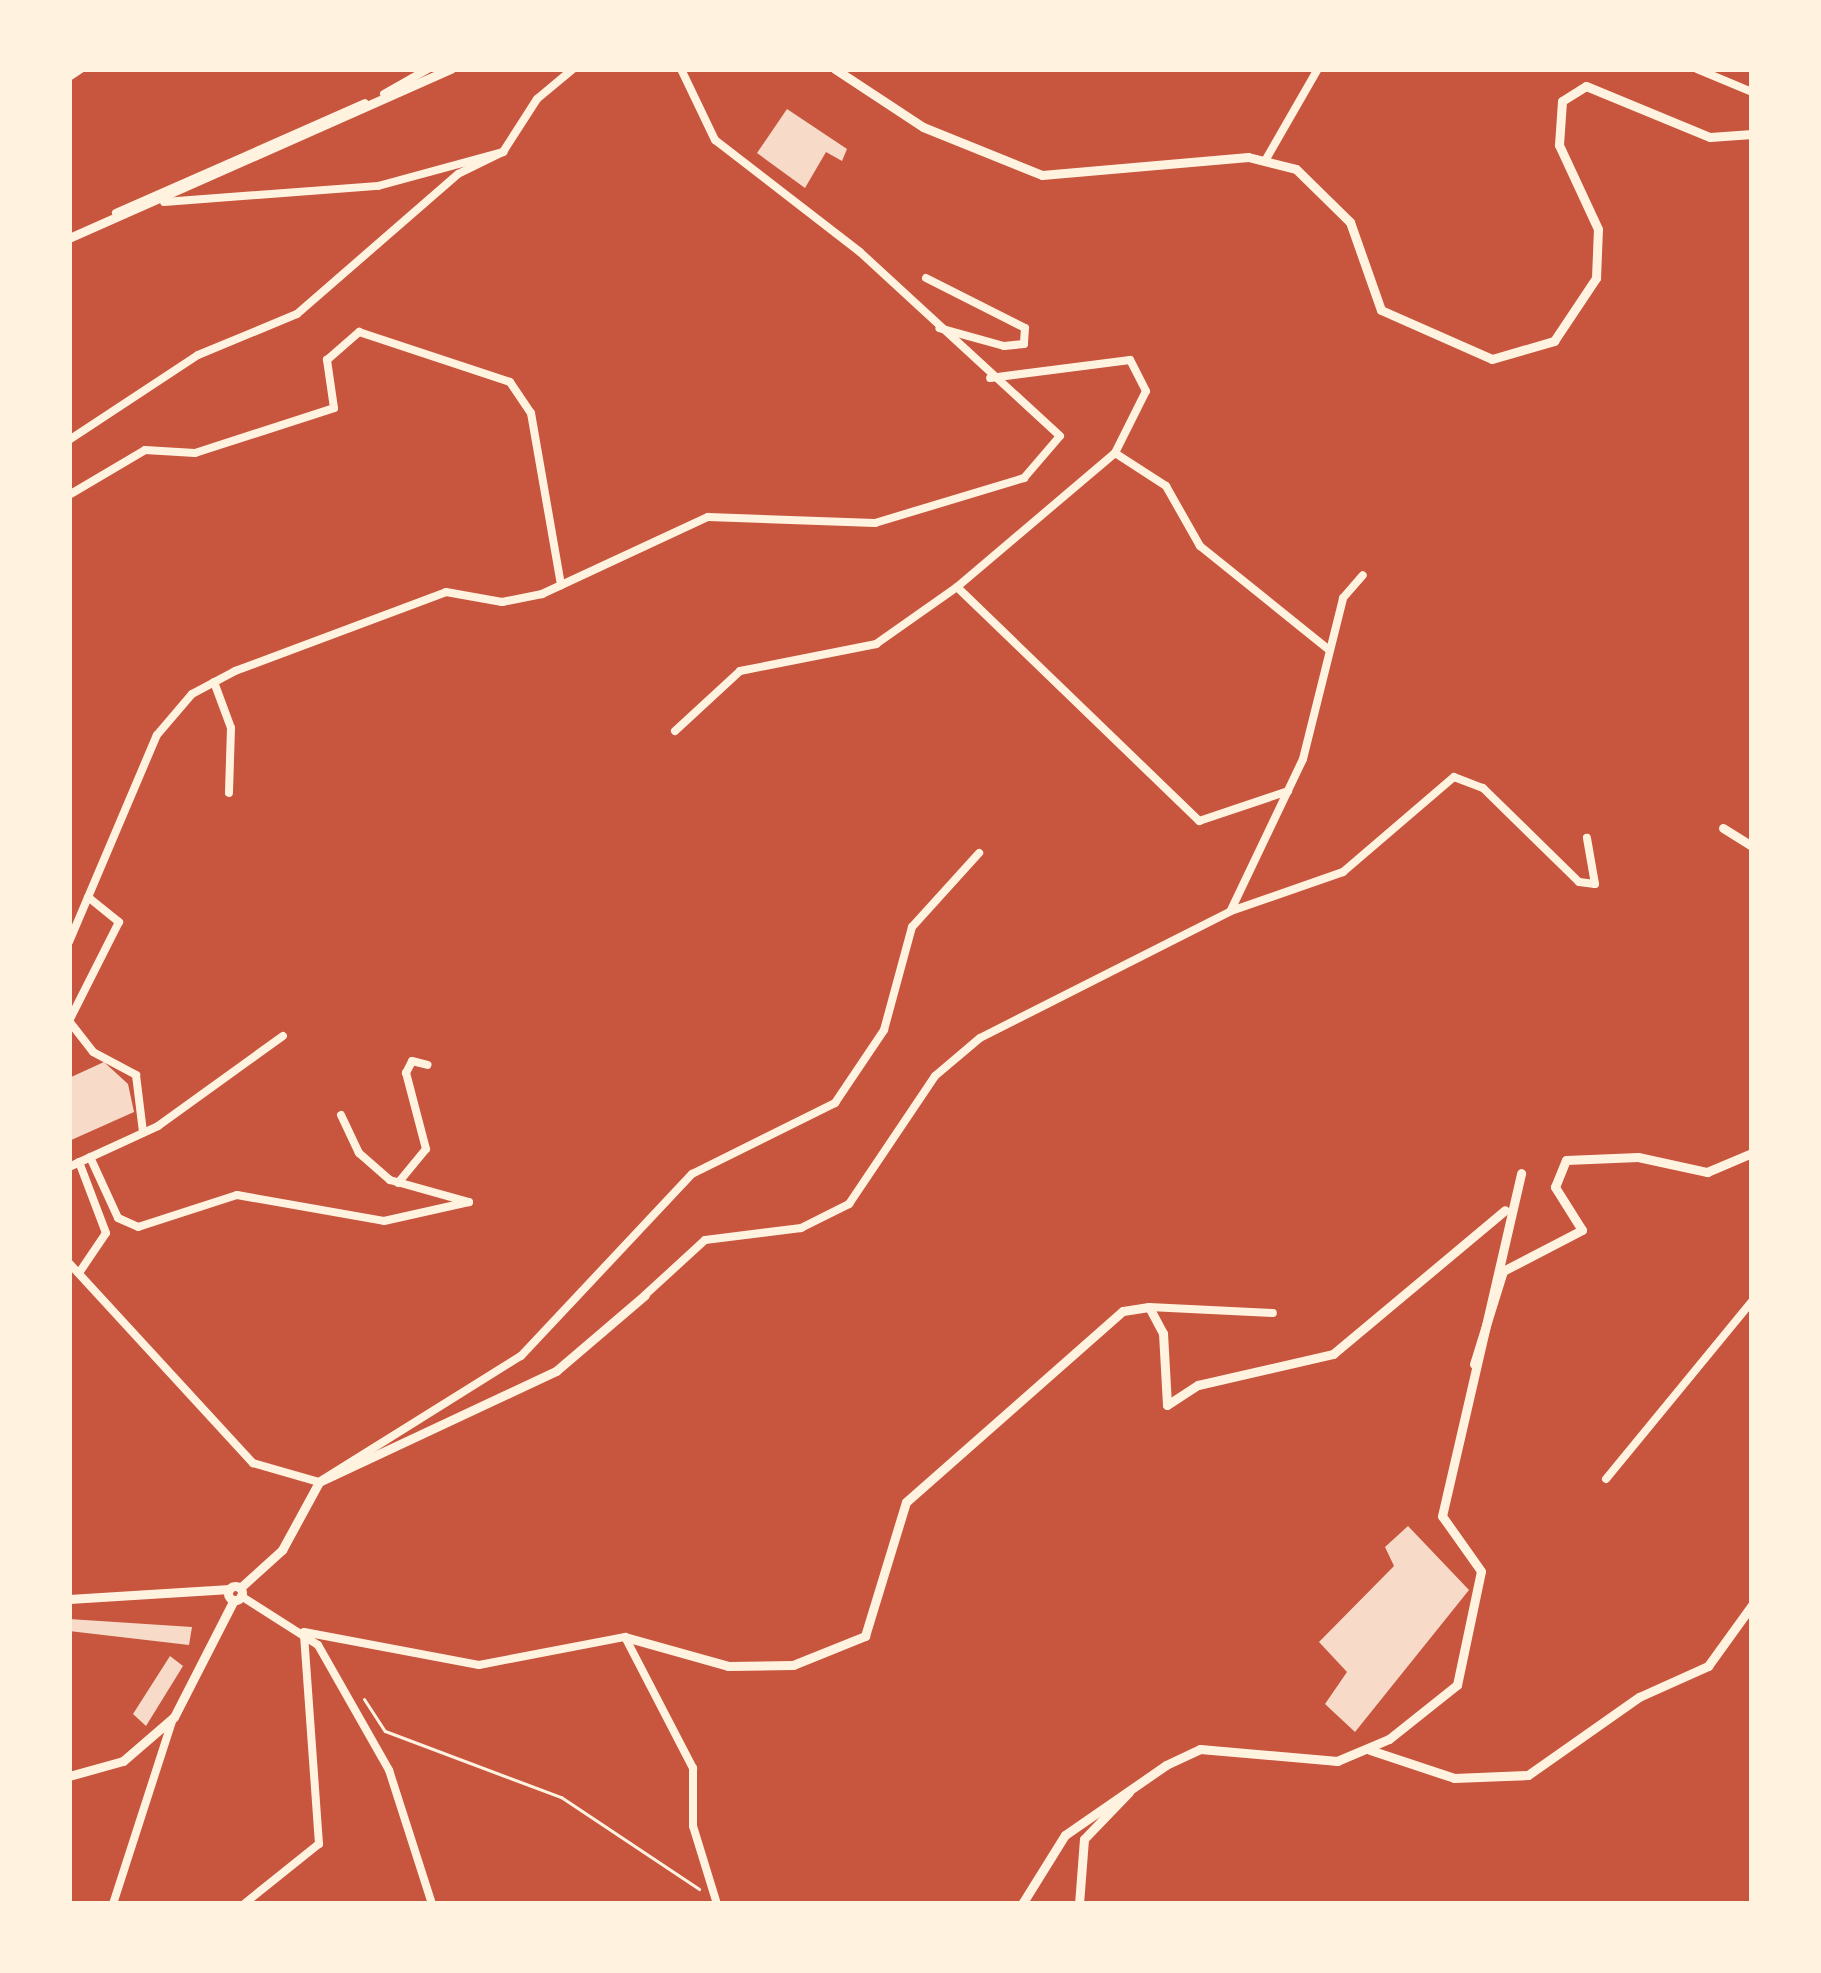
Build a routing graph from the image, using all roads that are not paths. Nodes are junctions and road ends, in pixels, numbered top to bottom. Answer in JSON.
{"nodes":[{"id":1,"x":81,"y":69,"type":"edge"},
{"id":2,"x":428,"y":69,"type":"edge"},
{"id":3,"x":451,"y":69,"type":"edge"},
{"id":4,"x":574,"y":69,"type":"edge"},
{"id":5,"x":681,"y":69,"type":"edge"},
{"id":6,"x":835,"y":69,"type":"edge"},
{"id":7,"x":1318,"y":69,"type":"edge"},
{"id":8,"x":1697,"y":69,"type":"edge"},
{"id":9,"x":69,"y":77,"type":"edge"},
{"id":10,"x":1752,"y":92,"type":"edge"},
{"id":11,"x":1752,"y":134,"type":"edge"},
{"id":12,"x":503,"y":152,"type":"junction"},
{"id":13,"x":1265,"y":161,"type":"junction"},
{"id":14,"x":164,"y":202,"type":"junction"},
{"id":15,"x":84,"y":233,"type":"junction"},
{"id":16,"x":69,"y":238,"type":"edge"},
{"id":17,"x":926,"y":278,"type":"dead end"},
{"id":18,"x":938,"y":328,"type":"junction"},
{"id":19,"x":988,"y":379,"type":"junction"},
{"id":20,"x":69,"y":440,"type":"edge"},
{"id":21,"x":1115,"y":453,"type":"junction"},
{"id":22,"x":69,"y":495,"type":"edge"},
{"id":23,"x":1363,"y":575,"type":"dead end"},
{"id":24,"x":561,"y":584,"type":"junction"},
{"id":25,"x":957,"y":587,"type":"junction"},
{"id":26,"x":1328,"y":649,"type":"junction"},
{"id":27,"x":214,"y":682,"type":"junction"},
{"id":28,"x":675,"y":730,"type":"dead end"},
{"id":29,"x":1288,"y":791,"type":"junction"},
{"id":30,"x":229,"y":793,"type":"dead end"},
{"id":31,"x":1723,"y":828,"type":"dead end"},
{"id":32,"x":1587,"y":838,"type":"dead end"},
{"id":33,"x":1752,"y":846,"type":"edge"},
{"id":34,"x":979,"y":853,"type":"dead end"},
{"id":35,"x":88,"y":897,"type":"junction"},
{"id":36,"x":1231,"y":911,"type":"junction"},
{"id":37,"x":69,"y":942,"type":"edge"},
{"id":38,"x":283,"y":1036,"type":"dead end"},
{"id":39,"x":428,"y":1065,"type":"dead end"},
{"id":40,"x":341,"y":1115,"type":"dead end"},
{"id":41,"x":143,"y":1132,"type":"junction"},
{"id":42,"x":1752,"y":1154,"type":"edge"},
{"id":43,"x":90,"y":1157,"type":"junction"},
{"id":44,"x":74,"y":1165,"type":"edge"},
{"id":45,"x":1521,"y":1173,"type":"dead end"},
{"id":46,"x":398,"y":1183,"type":"junction"},
{"id":47,"x":1505,"y":1210,"type":"junction"},
{"id":48,"x":69,"y":1263,"type":"edge"},
{"id":49,"x":79,"y":1273,"type":"junction"},
{"id":50,"x":645,"y":1295,"type":"joint"},
{"id":51,"x":1752,"y":1301,"type":"edge"},
{"id":52,"x":1149,"y":1306,"type":"junction"},
{"id":53,"x":1273,"y":1312,"type":"dead end"},
{"id":54,"x":1468,"y":1373,"type":"junction"},
{"id":55,"x":1606,"y":1478,"type":"dead end"},
{"id":56,"x":319,"y":1482,"type":"junction"},
{"id":57,"x":236,"y":1593,"type":"junction"},
{"id":58,"x":69,"y":1599,"type":"edge"},
{"id":59,"x":1752,"y":1605,"type":"edge"},
{"id":60,"x":304,"y":1632,"type":"junction"},
{"id":61,"x":625,"y":1637,"type":"junction"},
{"id":62,"x":173,"y":1717,"type":"junction"},
{"id":63,"x":1370,"y":1750,"type":"junction"},
{"id":64,"x":69,"y":1776,"type":"edge"},
{"id":65,"x":1141,"y":1780,"type":"junction"},
{"id":66,"x":717,"y":1903,"type":"edge"},
{"id":67,"x":113,"y":1904,"type":"edge"},
{"id":68,"x":244,"y":1904,"type":"edge"},
{"id":69,"x":432,"y":1904,"type":"edge"},
{"id":70,"x":1022,"y":1904,"type":"edge"},
{"id":71,"x":1079,"y":1904,"type":"edge"}],
"edges":[{"from":1,"to":9,"type":"street"},
{"from":2,"to":15,"type":"street"},
{"from":3,"to":14,"type":"street"},
{"from":4,"to":12,"type":"street"},
{"from":5,"to":18,"type":"street"},
{"from":6,"to":13,"type":"street"},
{"from":7,"to":13,"type":"street"},
{"from":8,"to":10,"type":"street"},
{"from":11,"to":13,"type":"street"},
{"from":12,"to":14,"type":"street"},
{"from":12,"to":20,"type":"street"},
{"from":14,"to":15,"type":"street"},
{"from":15,"to":16,"type":"street"},
{"from":17,"to":18,"type":"street"},
{"from":18,"to":19,"type":"street"},
{"from":19,"to":21,"type":"street"},
{"from":19,"to":24,"type":"street"},
{"from":21,"to":25,"type":"street"},
{"from":21,"to":26,"type":"street"},
{"from":22,"to":24,"type":"street"},
{"from":23,"to":26,"type":"street"},
{"from":24,"to":27,"type":"street"},
{"from":25,"to":28,"type":"street"},
{"from":25,"to":29,"type":"street"},
{"from":26,"to":29,"type":"street"},
{"from":27,"to":30,"type":"street"},
{"from":27,"to":35,"type":"street"},
{"from":29,"to":36,"type":"street"},
{"from":31,"to":33,"type":"street"},
{"from":32,"to":36,"type":"street"},
{"from":34,"to":56,"type":"street"},
{"from":35,"to":37,"type":"street"},
{"from":35,"to":41,"type":"street"},
{"from":36,"to":50,"type":"street"},
{"from":38,"to":41,"type":"street"},
{"from":39,"to":46,"type":"street"},
{"from":40,"to":46,"type":"street"},
{"from":41,"to":43,"type":"street"},
{"from":42,"to":54,"type":"street"},
{"from":43,"to":44,"type":"street"},
{"from":43,"to":46,"type":"street"},
{"from":44,"to":49,"type":"street"},
{"from":45,"to":47,"type":"street"},
{"from":47,"to":52,"type":"street"},
{"from":47,"to":54,"type":"street"},
{"from":48,"to":49,"type":"street"},
{"from":49,"to":56,"type":"street"},
{"from":50,"to":56,"type":"street"},
{"from":51,"to":55,"type":"street"},
{"from":52,"to":53,"type":"street"},
{"from":52,"to":61,"type":"street"},
{"from":54,"to":63,"type":"street"},
{"from":56,"to":57,"type":"street"},
{"from":57,"to":58,"type":"street"},
{"from":57,"to":60,"type":"street"},
{"from":57,"to":62,"type":"street"},
{"from":59,"to":63,"type":"street"},
{"from":60,"to":61,"type":"street"},
{"from":60,"to":68,"type":"street"},
{"from":60,"to":69,"type":"street"},
{"from":61,"to":66,"type":"street"},
{"from":62,"to":64,"type":"street"},
{"from":62,"to":67,"type":"street"},
{"from":63,"to":65,"type":"street"},
{"from":65,"to":70,"type":"street"},
{"from":65,"to":71,"type":"street"}]}
